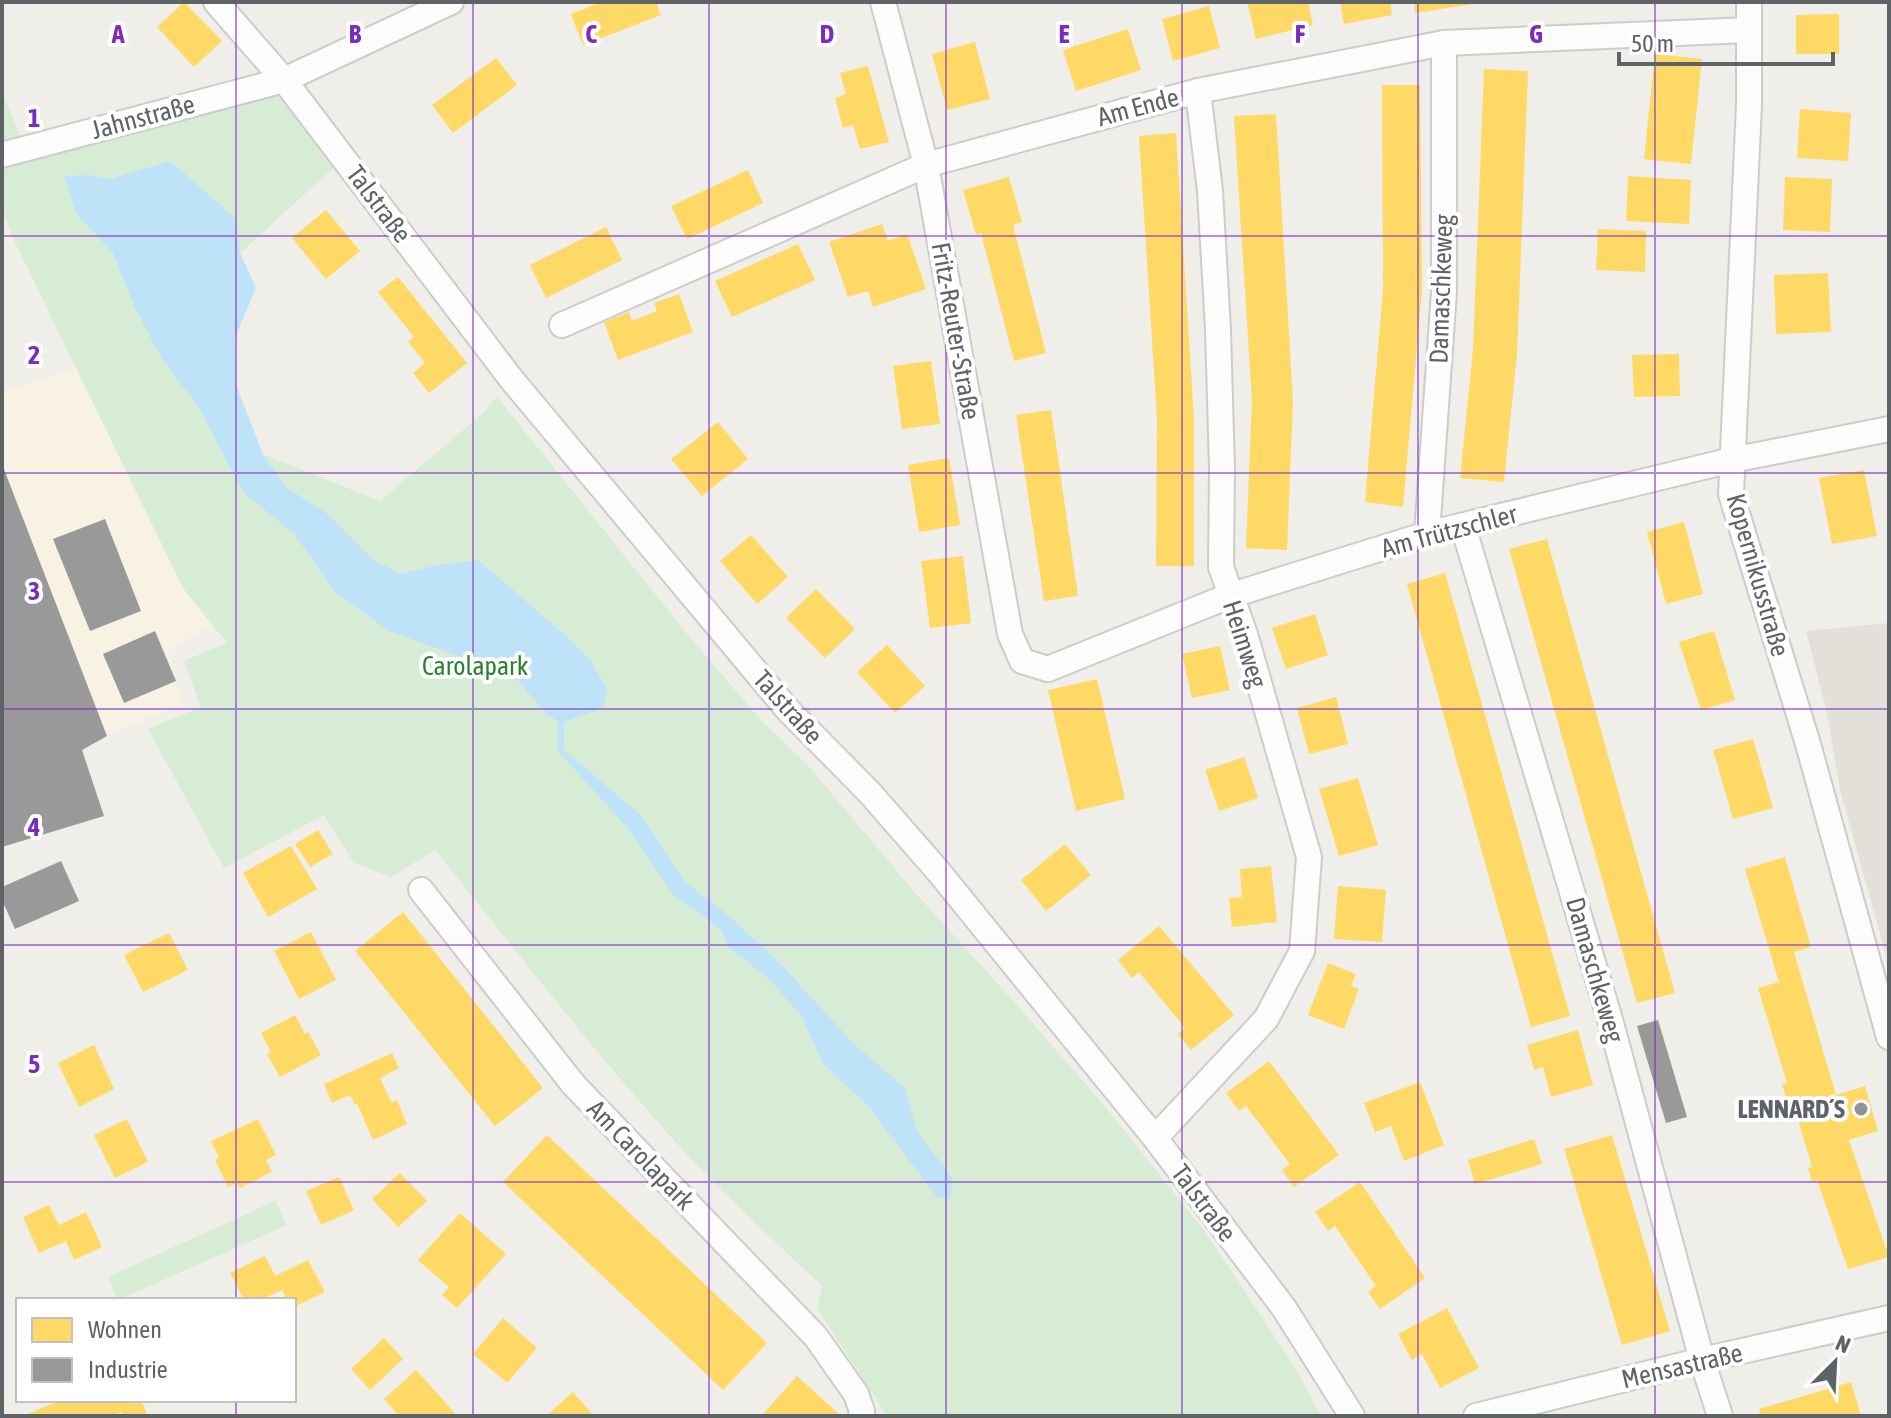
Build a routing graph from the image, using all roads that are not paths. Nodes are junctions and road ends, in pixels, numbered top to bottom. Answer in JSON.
{"nodes":[{"id":1,"x":216,"y":2,"type":"edge"},
{"id":2,"x":451,"y":2,"type":"edge"},
{"id":3,"x":883,"y":2,"type":"edge"},
{"id":4,"x":1749,"y":2,"type":"edge"},
{"id":5,"x":1749,"y":30,"type":"junction"},
{"id":6,"x":1444,"y":43,"type":"junction"},
{"id":7,"x":284,"y":80,"type":"junction"},
{"id":8,"x":1198,"y":91,"type":"junction"},
{"id":9,"x":2,"y":155,"type":"edge"},
{"id":10,"x":926,"y":165,"type":"junction"},
{"id":11,"x":562,"y":325,"type":"dead end"},
{"id":12,"x":1889,"y":429,"type":"edge"},
{"id":13,"x":1732,"y":460,"type":"junction"},
{"id":14,"x":1463,"y":526,"type":"junction"},
{"id":15,"x":1427,"y":534,"type":"junction"},
{"id":16,"x":1229,"y":596,"type":"junction"},
{"id":17,"x":1022,"y":661,"type":"joint"},
{"id":18,"x":421,"y":890,"type":"dead end"},
{"id":19,"x":1889,"y":1037,"type":"edge"},
{"id":20,"x":1155,"y":1138,"type":"junction"},
{"id":21,"x":1889,"y":1318,"type":"edge"},
{"id":22,"x":1702,"y":1360,"type":"junction"},
{"id":23,"x":861,"y":1416,"type":"edge"},
{"id":24,"x":1352,"y":1416,"type":"edge"},
{"id":25,"x":1476,"y":1416,"type":"edge"},
{"id":26,"x":1720,"y":1416,"type":"edge"}],
"edges":[{"from":1,"to":7,"type":"street","name":"Talstraße"},
{"from":2,"to":7,"type":"street","name":"Jahnstraße"},
{"from":3,"to":10,"type":"street","name":"Fritz-Reuter-Straße"},
{"from":4,"to":5,"type":"street","name":"Kopernikusstraße"},
{"from":5,"to":6,"type":"street","name":"Am Ende"},
{"from":5,"to":13,"type":"street","name":"Kopernikusstraße"},
{"from":6,"to":8,"type":"street","name":"Am Ende"},
{"from":6,"to":15,"type":"street","name":"Damaschkeweg"},
{"from":7,"to":9,"type":"street","name":"Jahnstraße"},
{"from":7,"to":20,"type":"street","name":"Talstraße"},
{"from":8,"to":10,"type":"street","name":"Am Ende"},
{"from":8,"to":16,"type":"street","name":"Heimweg"},
{"from":10,"to":11,"type":"street","name":"Am Ende"},
{"from":10,"to":17,"type":"street","name":"Fritz-Reuter-Straße"},
{"from":12,"to":13,"type":"street","name":"Am Trützschler"},
{"from":13,"to":14,"type":"street","name":"Am Trützschler"},
{"from":13,"to":19,"type":"street","name":"Kopernikusstraße"},
{"from":14,"to":15,"type":"street","name":"Am Trützschler"},
{"from":14,"to":22,"type":"street","name":"Damaschkeweg"},
{"from":15,"to":16,"type":"street","name":"Am Trützschler"},
{"from":16,"to":17,"type":"street","name":"Am Trützschler"},
{"from":16,"to":20,"type":"street","name":"Heimweg"},
{"from":18,"to":23,"type":"street","name":"Am Carolapark"},
{"from":20,"to":24,"type":"street","name":"Talstraße"},
{"from":21,"to":22,"type":"street","name":"Mensastraße"},
{"from":22,"to":25,"type":"street","name":"Mensastraße"},
{"from":22,"to":26,"type":"street","name":"Damaschkeweg"}]}
